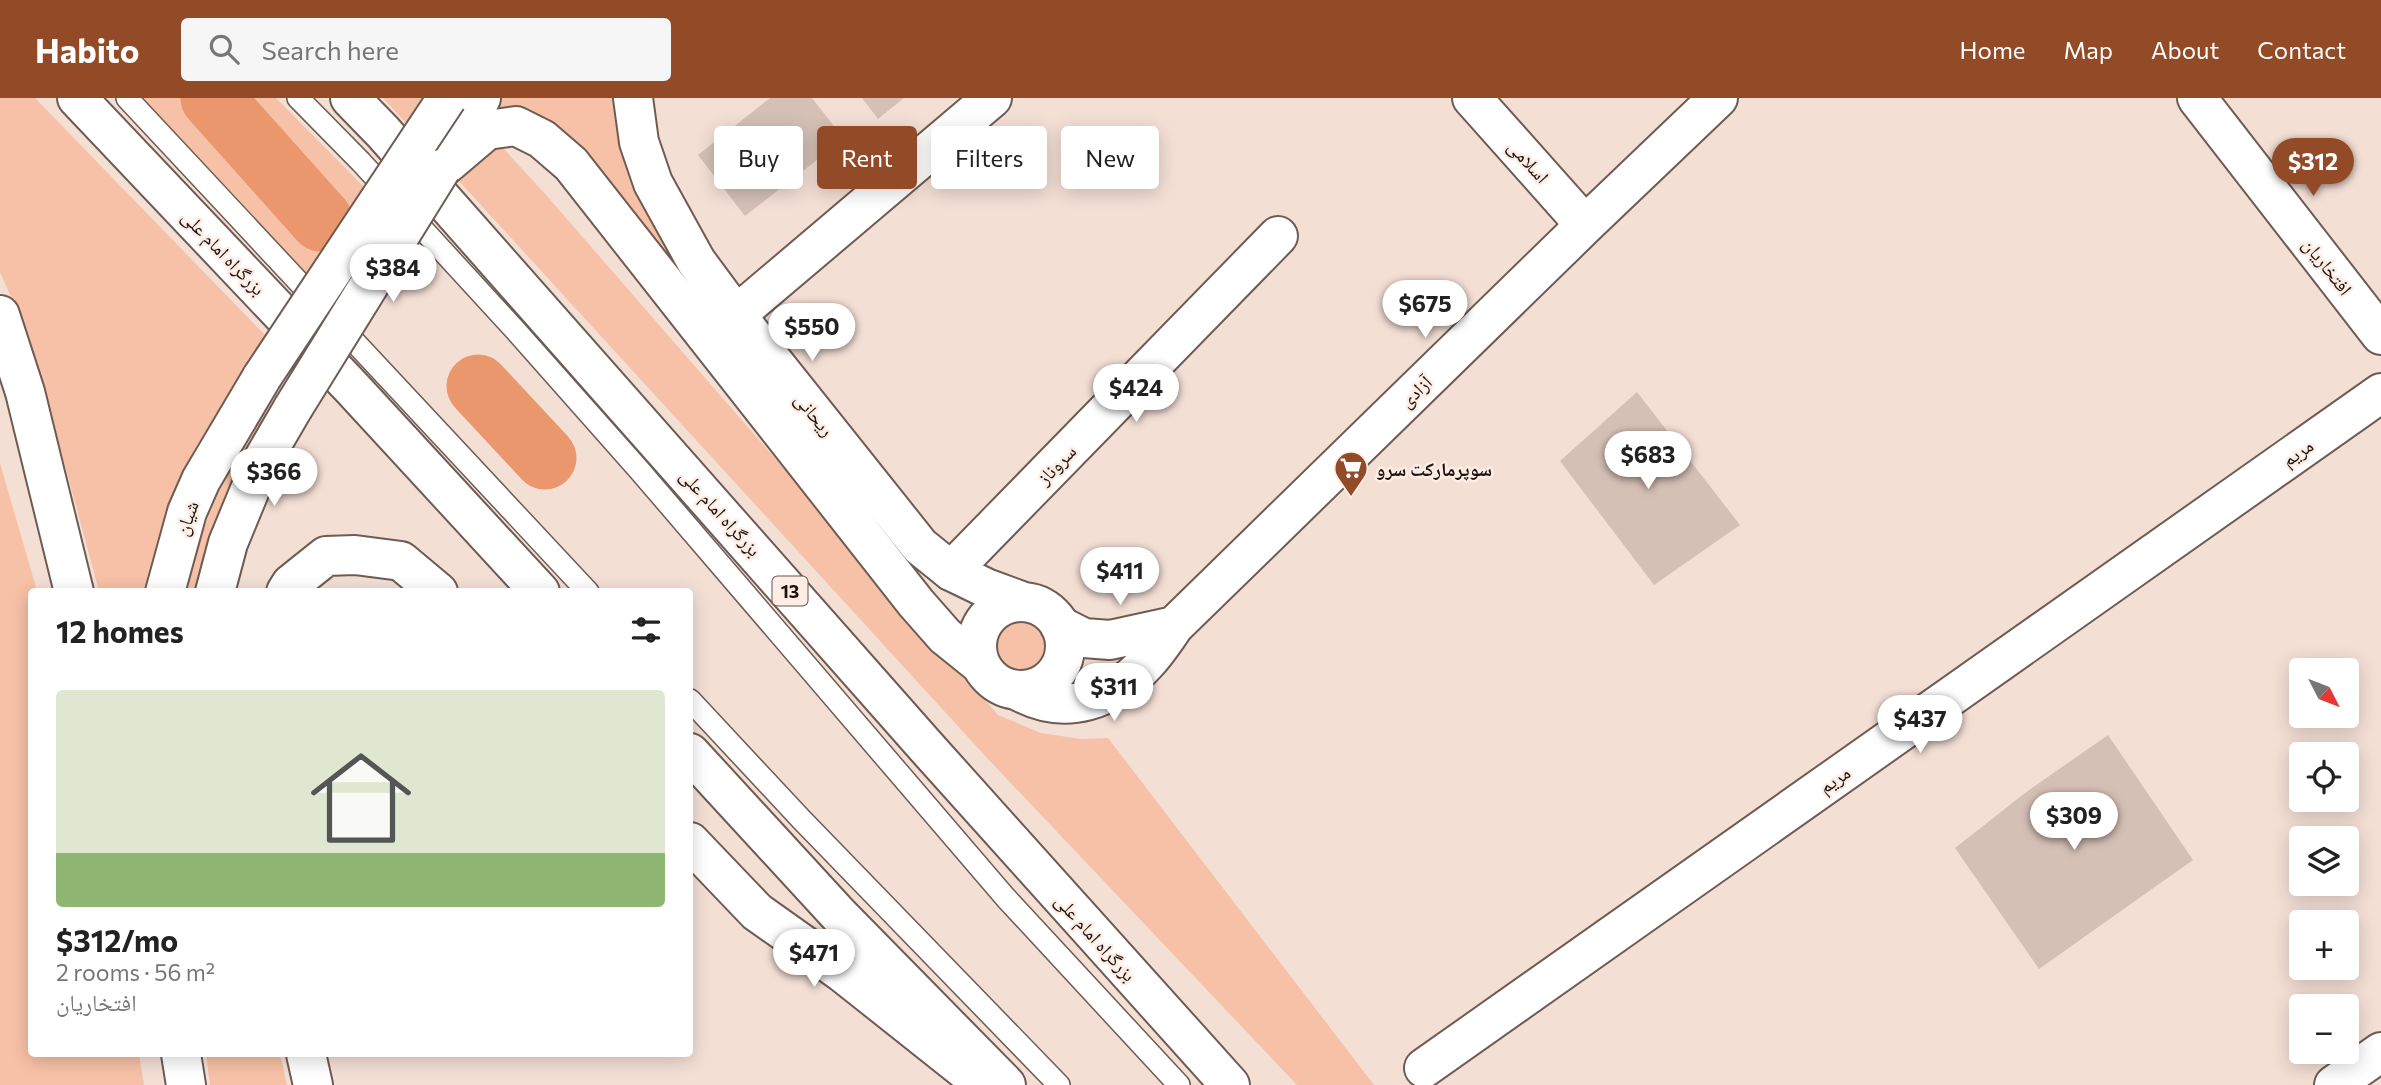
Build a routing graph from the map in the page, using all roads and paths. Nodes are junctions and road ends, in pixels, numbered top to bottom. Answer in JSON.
{"nodes":[{"id":1,"x":77,"y":98,"type":"edge"},
{"id":2,"x":127,"y":98,"type":"edge"},
{"id":3,"x":298,"y":98,"type":"edge"},
{"id":4,"x":350,"y":98,"type":"edge"},
{"id":5,"x":447,"y":98,"type":"edge"},
{"id":6,"x":481,"y":98,"type":"edge"},
{"id":7,"x":633,"y":98,"type":"edge"},
{"id":8,"x":992,"y":98,"type":"edge"},
{"id":9,"x":1472,"y":98,"type":"edge"},
{"id":10,"x":1718,"y":98,"type":"edge"},
{"id":11,"x":2197,"y":98,"type":"edge"},
{"id":12,"x":441,"y":169,"type":"junction"},
{"id":13,"x":1585,"y":225,"type":"junction"},
{"id":14,"x":1278,"y":236,"type":"dead end"},
{"id":15,"x":0,"y":315,"type":"edge"},
{"id":16,"x":736,"y":315,"type":"junction"},
{"id":17,"x":2381,"y":335,"type":"edge"},
{"id":18,"x":2381,"y":393,"type":"edge"},
{"id":19,"x":951,"y":571,"type":"junction"},
{"id":20,"x":73,"y":588,"type":"edge"},
{"id":21,"x":166,"y":588,"type":"edge"},
{"id":22,"x":216,"y":588,"type":"edge"},
{"id":23,"x":288,"y":588,"type":"edge"},
{"id":24,"x":433,"y":588,"type":"edge"},
{"id":25,"x":536,"y":588,"type":"edge"},
{"id":26,"x":584,"y":588,"type":"edge"},
{"id":27,"x":1024,"y":602,"type":"junction"},
{"id":28,"x":1060,"y":626,"type":"junction"},
{"id":29,"x":1174,"y":626,"type":"junction"},
{"id":30,"x":981,"y":666,"type":"junction"},
{"id":31,"x":1017,"y":690,"type":"junction"},
{"id":32,"x":693,"y":703,"type":"edge"},
{"id":33,"x":693,"y":756,"type":"edge"},
{"id":34,"x":693,"y":845,"type":"edge"},
{"id":35,"x":2381,"y":1052,"type":"edge"},
{"id":36,"x":181,"y":1057,"type":"edge"},
{"id":37,"x":307,"y":1057,"type":"edge"},
{"id":38,"x":1424,"y":1068,"type":"dead end"},
{"id":39,"x":186,"y":1085,"type":"edge"},
{"id":40,"x":313,"y":1085,"type":"edge"},
{"id":41,"x":984,"y":1085,"type":"edge"},
{"id":42,"x":1006,"y":1085,"type":"edge"},
{"id":43,"x":1059,"y":1085,"type":"edge"},
{"id":44,"x":1179,"y":1085,"type":"edge"},
{"id":45,"x":1230,"y":1085,"type":"edge"},
{"id":46,"x":2334,"y":1085,"type":"edge"}],
"edges":[{"from":1,"to":25,"type":"main road","name":"بزرگراه امام علی"},
{"from":2,"to":26,"type":"lane"},
{"from":3,"to":44,"type":"lane"},
{"from":4,"to":45,"type":"main road","name":"بزرگراه امام علی","number":"13"},
{"from":5,"to":21,"type":"main road","name":"شیان","bridge":true},
{"from":6,"to":12,"type":"main road"},
{"from":7,"to":16,"type":"main road","name":"ریحانی"},
{"from":8,"to":16,"type":"main road"},
{"from":9,"to":13,"type":"main road","name":"اسلامی"},
{"from":10,"to":13,"type":"main road","name":"آزادی"},
{"from":11,"to":17,"type":"main road","name":"افتخاریان"},
{"from":12,"to":22,"type":"main road","bridge":true},
{"from":12,"to":30,"type":"main road"},
{"from":13,"to":29,"type":"main road","name":"آزادی"},
{"from":14,"to":19,"type":"main road","name":"سروناز"},
{"from":15,"to":20,"type":"main road"},
{"from":16,"to":19,"type":"main road","name":"ریحانی"},
{"from":18,"to":38,"type":"main road","name":"مریم"},
{"from":19,"to":27,"type":"main road","name":"ریحانی"},
{"from":23,"to":24,"type":"main road"},
{"from":27,"to":28,"type":"main road"},
{"from":27,"to":30,"type":"main road"},
{"from":28,"to":29,"type":"main road"},
{"from":28,"to":31,"type":"main road"},
{"from":29,"to":31,"type":"main road","name":"آزادی"},
{"from":30,"to":31,"type":"main road"},
{"from":32,"to":43,"type":"lane"},
{"from":33,"to":42,"type":"main road"},
{"from":34,"to":41,"type":"main road"},
{"from":35,"to":46,"type":"main road"},
{"from":36,"to":39,"type":"main road"},
{"from":37,"to":40,"type":"main road"}]}
